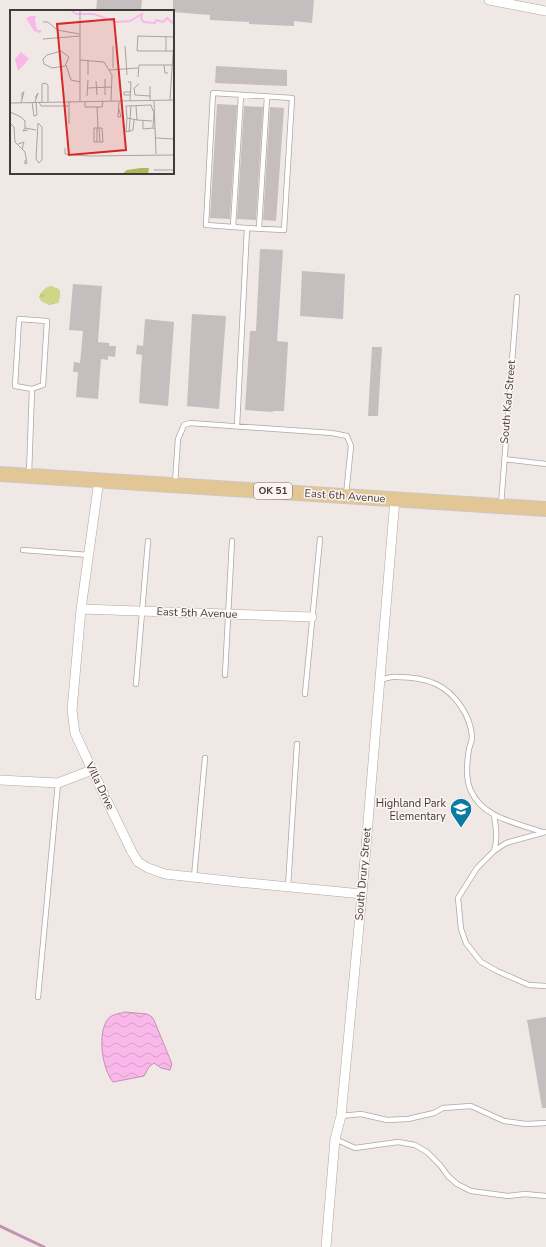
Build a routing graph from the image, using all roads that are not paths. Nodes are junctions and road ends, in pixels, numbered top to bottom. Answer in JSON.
{"nodes":[{"id":1,"x":490,"y":0,"type":"edge"},
{"id":2,"x":546,"y":11,"type":"edge"},
{"id":3,"x":241,"y":95,"type":"junction"},
{"id":4,"x":267,"y":97,"type":"junction"},
{"id":5,"x":233,"y":227,"type":"junction"},
{"id":6,"x":247,"y":228,"type":"junction"},
{"id":7,"x":259,"y":228,"type":"junction"},
{"id":8,"x":517,"y":297,"type":"dead end"},
{"id":9,"x":32,"y":389,"type":"junction"},
{"id":10,"x":237,"y":426,"type":"junction"},
{"id":11,"x":504,"y":459,"type":"junction"},
{"id":12,"x":546,"y":464,"type":"edge"},
{"id":13,"x":0,"y":474,"type":"edge"},
{"id":14,"x":29,"y":476,"type":"junction"},
{"id":15,"x":99,"y":480,"type":"junction"},
{"id":16,"x":174,"y":485,"type":"junction"},
{"id":17,"x":346,"y":496,"type":"junction"},
{"id":18,"x":395,"y":499,"type":"junction"},
{"id":19,"x":500,"y":506,"type":"junction"},
{"id":20,"x":546,"y":509,"type":"edge"},
{"id":21,"x":320,"y":539,"type":"dead end"},
{"id":22,"x":148,"y":540,"type":"dead end"},
{"id":23,"x":232,"y":541,"type":"dead end"},
{"id":24,"x":23,"y":550,"type":"dead end"},
{"id":25,"x":89,"y":555,"type":"junction"},
{"id":26,"x":81,"y":609,"type":"junction"},
{"id":27,"x":142,"y":611,"type":"junction"},
{"id":28,"x":228,"y":614,"type":"junction"},
{"id":29,"x":312,"y":617,"type":"junction"},
{"id":30,"x":225,"y":675,"type":"dead end"},
{"id":31,"x":379,"y":680,"type":"junction"},
{"id":32,"x":136,"y":684,"type":"dead end"},
{"id":33,"x":305,"y":694,"type":"dead end"},
{"id":34,"x":298,"y":744,"type":"dead end"},
{"id":35,"x":205,"y":758,"type":"dead end"},
{"id":36,"x":92,"y":770,"type":"junction"},
{"id":37,"x":0,"y":780,"type":"edge"},
{"id":38,"x":58,"y":783,"type":"junction"},
{"id":39,"x":494,"y":815,"type":"junction"},
{"id":40,"x":544,"y":832,"type":"edge"},
{"id":41,"x":494,"y":851,"type":"junction"},
{"id":42,"x":194,"y":877,"type":"junction"},
{"id":43,"x":288,"y":887,"type":"junction"},
{"id":44,"x":362,"y":894,"type":"junction"},
{"id":45,"x":546,"y":986,"type":"edge"},
{"id":46,"x":38,"y":997,"type":"dead end"},
{"id":47,"x":341,"y":1116,"type":"junction"},
{"id":48,"x":546,"y":1123,"type":"edge"},
{"id":49,"x":335,"y":1139,"type":"junction"},
{"id":50,"x":546,"y":1196,"type":"edge"},
{"id":51,"x":326,"y":1247,"type":"edge"}],
"edges":[{"from":1,"to":2,"type":"street"},
{"from":3,"to":4,"type":"lane"},
{"from":3,"to":5,"type":"lane"},
{"from":3,"to":5,"type":"lane"},
{"from":4,"to":7,"type":"lane"},
{"from":4,"to":7,"type":"lane"},
{"from":5,"to":6,"type":"lane"},
{"from":6,"to":7,"type":"lane"},
{"from":6,"to":10,"type":"lane"},
{"from":8,"to":11,"type":"lane","name":"South Kad Street"},
{"from":9,"to":9,"type":"lane"},
{"from":9,"to":14,"type":"lane"},
{"from":10,"to":16,"type":"lane"},
{"from":10,"to":17,"type":"lane"},
{"from":11,"to":12,"type":"lane"},
{"from":11,"to":19,"type":"lane","name":"South Kad Street"},
{"from":13,"to":14,"type":"main road","name":"East 6th Avenue","number":"OK 51"},
{"from":14,"to":15,"type":"main road","name":"East 6th Avenue","number":"OK 51"},
{"from":15,"to":16,"type":"main road","name":"East 6th Avenue","number":"OK 51"},
{"from":15,"to":25,"type":"street","name":"Villa Drive"},
{"from":16,"to":17,"type":"main road","name":"East 6th Avenue","number":"OK 51"},
{"from":17,"to":18,"type":"main road","name":"East 6th Avenue","number":"OK 51"},
{"from":18,"to":19,"type":"main road","name":"East 6th Avenue","number":"OK 51"},
{"from":18,"to":31,"type":"street","name":"South Drury Street"},
{"from":19,"to":20,"type":"main road","name":"East 6th Avenue","number":"OK 51"},
{"from":21,"to":29,"type":"lane"},
{"from":22,"to":27,"type":"lane"},
{"from":23,"to":28,"type":"lane"},
{"from":24,"to":25,"type":"lane"},
{"from":25,"to":26,"type":"street","name":"Villa Drive"},
{"from":26,"to":27,"type":"street","name":"East 5th Avenue"},
{"from":26,"to":36,"type":"street","name":"Villa Drive"},
{"from":27,"to":28,"type":"street","name":"East 5th Avenue"},
{"from":27,"to":32,"type":"lane"},
{"from":28,"to":29,"type":"street","name":"East 5th Avenue"},
{"from":28,"to":30,"type":"lane"},
{"from":29,"to":33,"type":"lane"},
{"from":31,"to":39,"type":"lane"},
{"from":31,"to":44,"type":"street","name":"South Drury Street"},
{"from":34,"to":43,"type":"lane"},
{"from":35,"to":42,"type":"lane"},
{"from":36,"to":38,"type":"street"},
{"from":36,"to":42,"type":"street","name":"Villa Drive"},
{"from":37,"to":38,"type":"street"},
{"from":38,"to":46,"type":"lane"},
{"from":39,"to":40,"type":"lane"},
{"from":39,"to":41,"type":"lane"},
{"from":40,"to":41,"type":"lane"},
{"from":41,"to":45,"type":"lane"},
{"from":42,"to":43,"type":"street","name":"Villa Drive"},
{"from":43,"to":44,"type":"street","name":"Villa Drive"},
{"from":44,"to":47,"type":"street","name":"South Drury Street"},
{"from":47,"to":48,"type":"lane"},
{"from":47,"to":49,"type":"street","name":"South Drury Street"},
{"from":49,"to":50,"type":"lane"},
{"from":49,"to":51,"type":"street","name":"South Drury Street"}]}
